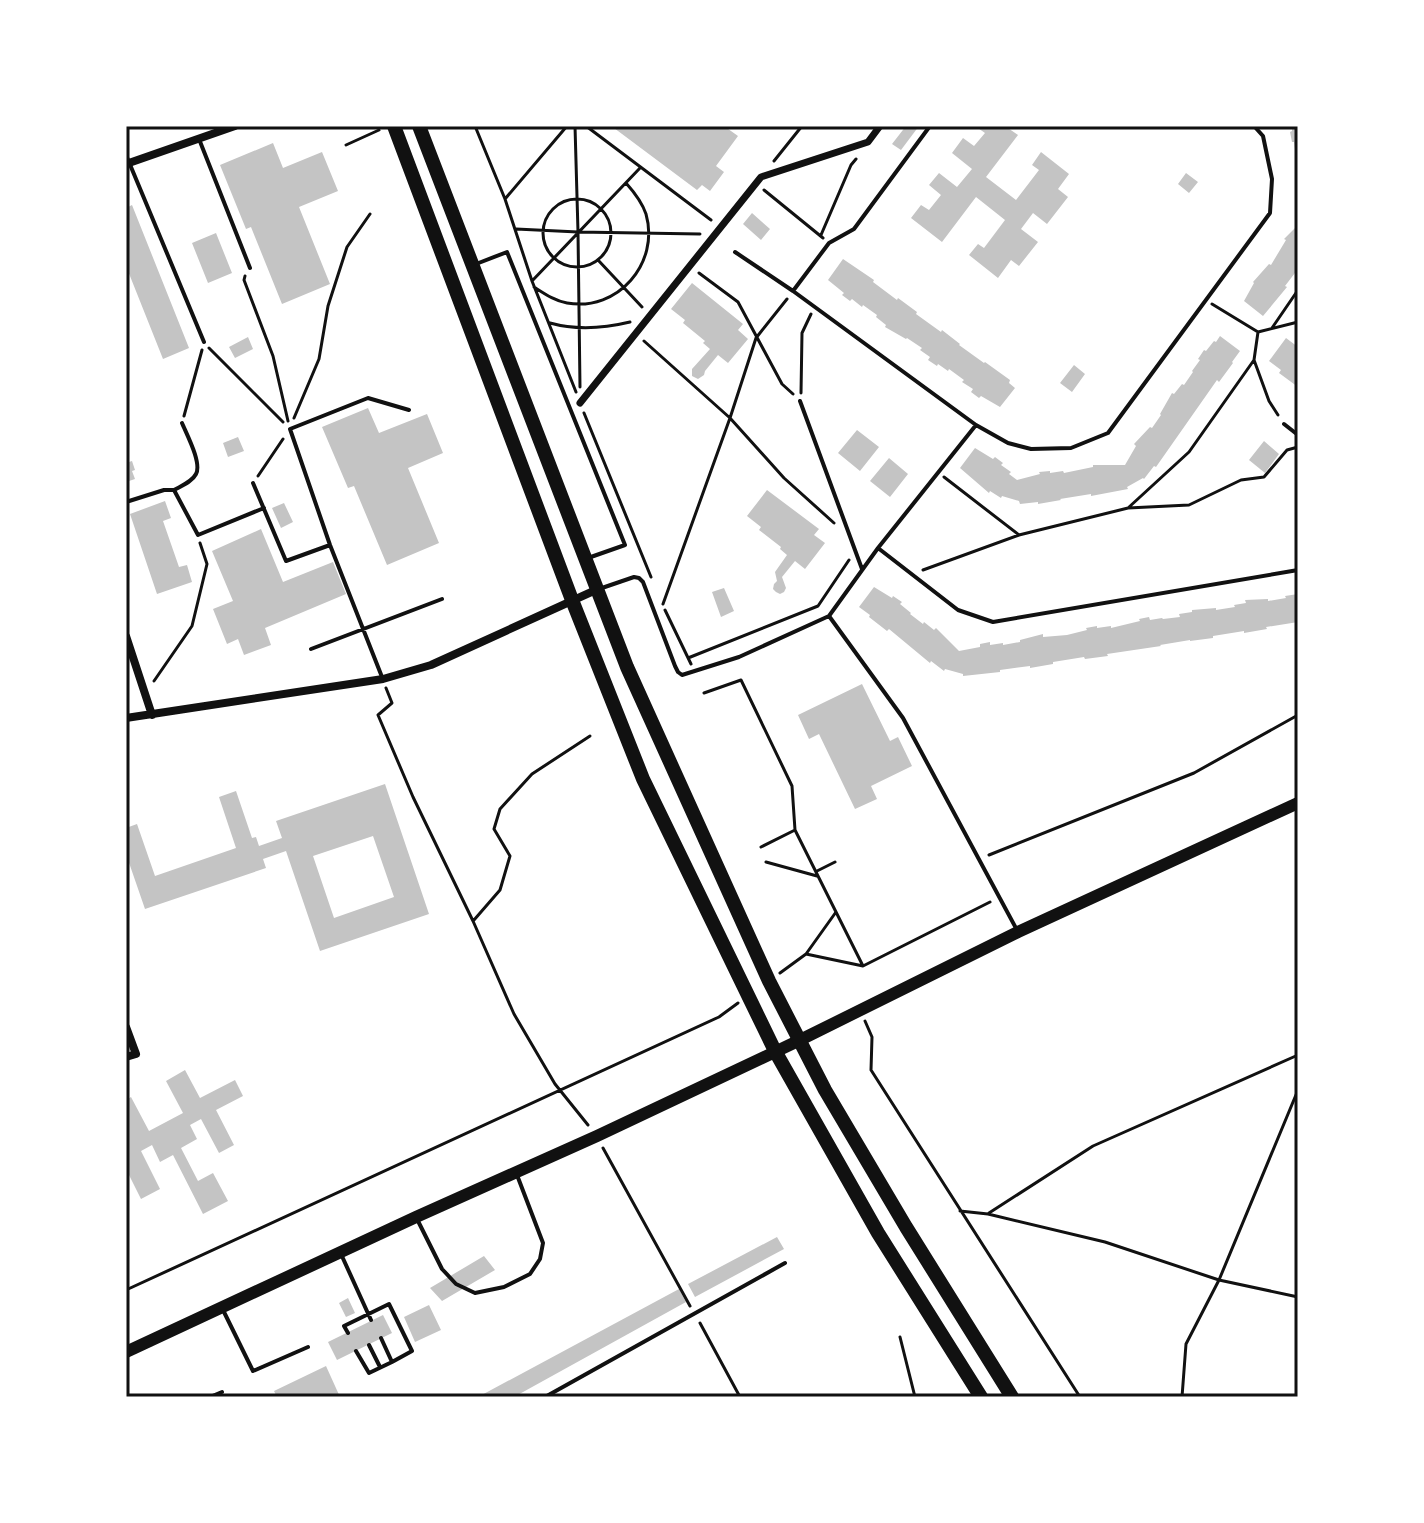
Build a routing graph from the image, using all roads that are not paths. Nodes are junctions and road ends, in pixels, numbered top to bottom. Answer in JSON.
{"nodes":[{"id":1,"x":235,"y":126,"type":"edge"},
{"id":2,"x":419,"y":126,"type":"edge"},
{"id":3,"x":880,"y":126,"type":"edge"},
{"id":4,"x":930,"y":126,"type":"edge"},
{"id":5,"x":1254,"y":126,"type":"edge"},
{"id":6,"x":388,"y":127,"type":"edge"},
{"id":7,"x":199,"y":139,"type":"junction"},
{"id":8,"x":127,"y":161,"type":"edge"},
{"id":9,"x":735,"y":252,"type":"dead end"},
{"id":10,"x":472,"y":265,"type":"junction"},
{"id":11,"x":250,"y":268,"type":"road end"},
{"id":12,"x":793,"y":291,"type":"junction"},
{"id":13,"x":204,"y":342,"type":"road end"},
{"id":14,"x":800,"y":401,"type":"road end"},
{"id":15,"x":580,"y":403,"type":"road end"},
{"id":16,"x":409,"y":410,"type":"dead end"},
{"id":17,"x":182,"y":423,"type":"road end"},
{"id":18,"x":1284,"y":424,"type":"road end"},
{"id":19,"x":976,"y":425,"type":"junction"},
{"id":20,"x":1298,"y":435,"type":"edge"},
{"id":21,"x":253,"y":483,"type":"road end"},
{"id":22,"x":174,"y":490,"type":"junction"},
{"id":23,"x":126,"y":502,"type":"edge"},
{"id":24,"x":264,"y":508,"type":"junction"},
{"id":25,"x":330,"y":545,"type":"junction"},
{"id":26,"x":878,"y":548,"type":"junction"},
{"id":27,"x":586,"y":559,"type":"junction"},
{"id":28,"x":862,"y":569,"type":"junction"},
{"id":29,"x":1298,"y":570,"type":"edge"},
{"id":30,"x":598,"y":589,"type":"junction"},
{"id":31,"x":442,"y":599,"type":"dead end"},
{"id":32,"x":572,"y":600,"type":"junction"},
{"id":33,"x":829,"y":616,"type":"junction"},
{"id":34,"x":365,"y":630,"type":"junction"},
{"id":35,"x":126,"y":636,"type":"edge"},
{"id":36,"x":311,"y":649,"type":"dead end"},
{"id":37,"x":383,"y":679,"type":"junction"},
{"id":38,"x":152,"y":715,"type":"junction"},
{"id":39,"x":126,"y":718,"type":"edge"},
{"id":40,"x":1298,"y":803,"type":"edge"},
{"id":41,"x":1018,"y":932,"type":"junction"},
{"id":42,"x":126,"y":1027,"type":"edge"},
{"id":43,"x":798,"y":1041,"type":"junction"},
{"id":44,"x":775,"y":1051,"type":"junction"},
{"id":45,"x":126,"y":1057,"type":"edge"},
{"id":46,"x":516,"y":1173,"type":"junction"},
{"id":47,"x":416,"y":1217,"type":"junction"},
{"id":48,"x":340,"y":1252,"type":"junction"},
{"id":49,"x":785,"y":1263,"type":"dead end"},
{"id":50,"x":222,"y":1308,"type":"junction"},
{"id":51,"x":368,"y":1314,"type":"junction"},
{"id":52,"x":356,"y":1320,"type":"junction"},
{"id":53,"x":371,"y":1320,"type":"dead end"},
{"id":54,"x":360,"y":1327,"type":"dead end"},
{"id":55,"x":348,"y":1333,"type":"dead end"},
{"id":56,"x":381,"y":1338,"type":"dead end"},
{"id":57,"x":369,"y":1345,"type":"dead end"},
{"id":58,"x":308,"y":1347,"type":"dead end"},
{"id":59,"x":356,"y":1351,"type":"dead end"},
{"id":60,"x":126,"y":1352,"type":"edge"},
{"id":61,"x":392,"y":1362,"type":"junction"},
{"id":62,"x":380,"y":1368,"type":"junction"},
{"id":63,"x":222,"y":1392,"type":"dead end"},
{"id":64,"x":210,"y":1397,"type":"edge"},
{"id":65,"x":545,"y":1397,"type":"edge"},
{"id":66,"x":981,"y":1397,"type":"edge"},
{"id":67,"x":1012,"y":1397,"type":"edge"}],
"edges":[{"from":1,"to":7,"type":"street"},
{"from":2,"to":10,"type":"main road"},
{"from":3,"to":15,"type":"street"},
{"from":4,"to":12,"type":"lane"},
{"from":5,"to":19,"type":"lane"},
{"from":6,"to":32,"type":"main road"},
{"from":7,"to":8,"type":"street"},
{"from":7,"to":11,"type":"lane"},
{"from":8,"to":13,"type":"lane"},
{"from":9,"to":12,"type":"lane"},
{"from":10,"to":27,"type":"main road"},
{"from":10,"to":27,"type":"lane"},
{"from":12,"to":19,"type":"lane"},
{"from":14,"to":28,"type":"lane"},
{"from":16,"to":25,"type":"lane"},
{"from":17,"to":22,"type":"lane"},
{"from":18,"to":20,"type":"lane"},
{"from":19,"to":26,"type":"lane"},
{"from":21,"to":24,"type":"lane"},
{"from":22,"to":23,"type":"lane"},
{"from":22,"to":24,"type":"lane"},
{"from":24,"to":25,"type":"lane"},
{"from":25,"to":34,"type":"lane"},
{"from":26,"to":28,"type":"lane"},
{"from":26,"to":29,"type":"lane"},
{"from":27,"to":30,"type":"main road"},
{"from":28,"to":33,"type":"lane"},
{"from":30,"to":32,"type":"street"},
{"from":30,"to":33,"type":"lane"},
{"from":30,"to":43,"type":"main road"},
{"from":31,"to":34,"type":"lane"},
{"from":32,"to":37,"type":"street"},
{"from":32,"to":44,"type":"main road"},
{"from":33,"to":41,"type":"lane"},
{"from":34,"to":36,"type":"lane"},
{"from":34,"to":37,"type":"lane"},
{"from":35,"to":38,"type":"street"},
{"from":37,"to":38,"type":"street"},
{"from":38,"to":39,"type":"street"},
{"from":40,"to":41,"type":"main road"},
{"from":41,"to":43,"type":"main road"},
{"from":42,"to":45,"type":"street"},
{"from":43,"to":44,"type":"main road"},
{"from":43,"to":67,"type":"main road"},
{"from":44,"to":46,"type":"main road"},
{"from":44,"to":66,"type":"main road"},
{"from":46,"to":47,"type":"main road"},
{"from":46,"to":47,"type":"lane"},
{"from":47,"to":48,"type":"main road"},
{"from":48,"to":50,"type":"main road"},
{"from":48,"to":51,"type":"lane"},
{"from":49,"to":65,"type":"lane"},
{"from":50,"to":58,"type":"lane"},
{"from":50,"to":60,"type":"main road"},
{"from":51,"to":52,"type":"lane"},
{"from":51,"to":53,"type":"lane"},
{"from":51,"to":61,"type":"lane"},
{"from":52,"to":54,"type":"lane"},
{"from":52,"to":55,"type":"lane"},
{"from":56,"to":61,"type":"lane"},
{"from":57,"to":62,"type":"lane"},
{"from":59,"to":62,"type":"lane"},
{"from":61,"to":62,"type":"lane"},
{"from":63,"to":64,"type":"lane"}]}
